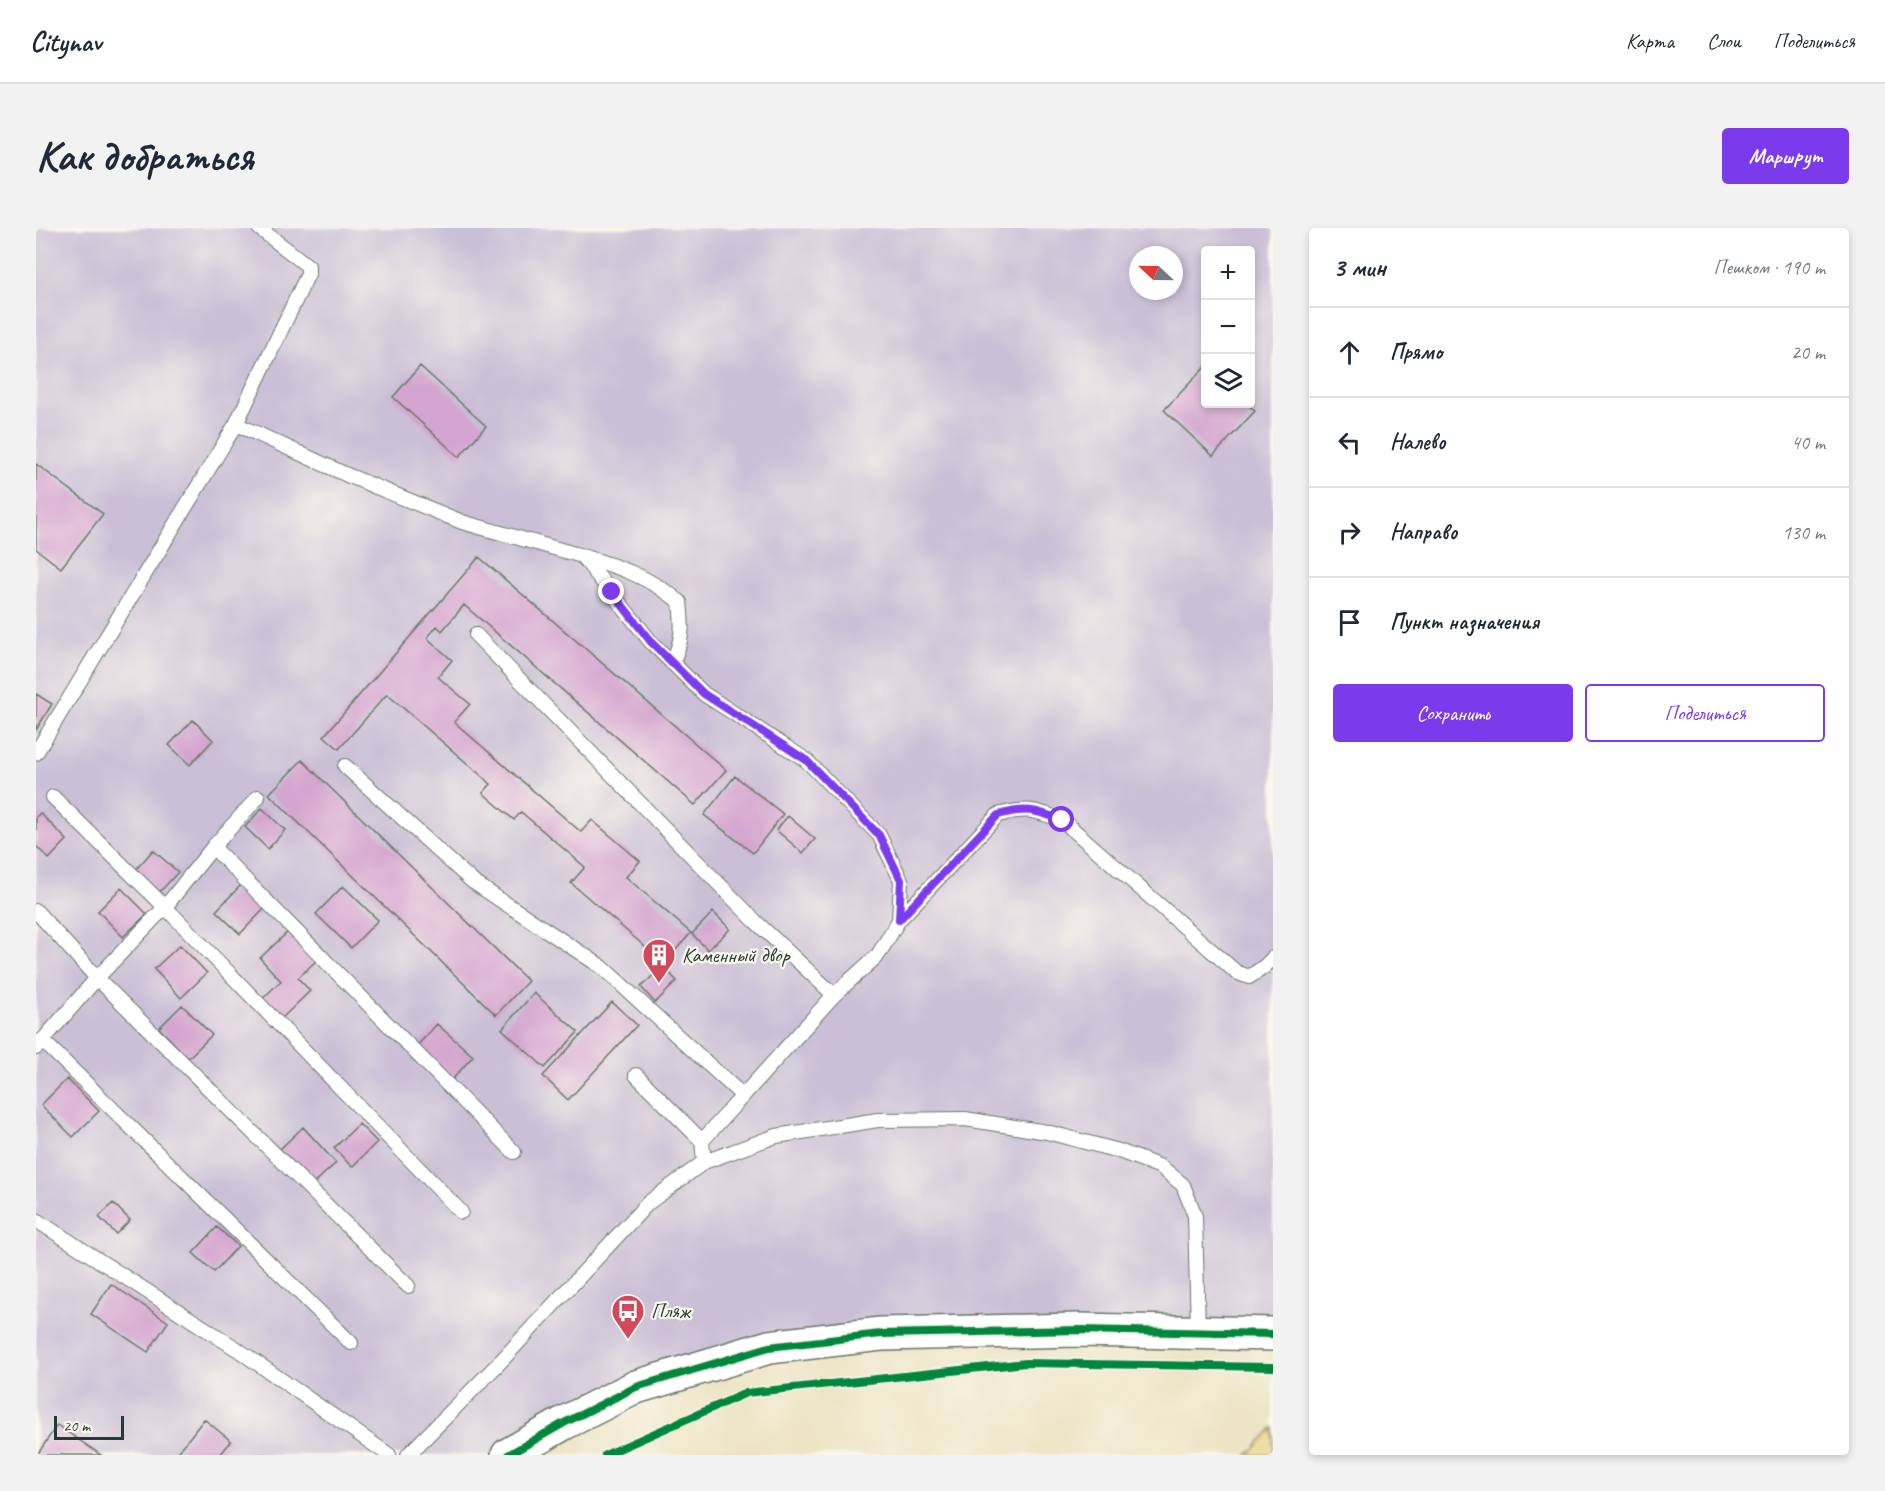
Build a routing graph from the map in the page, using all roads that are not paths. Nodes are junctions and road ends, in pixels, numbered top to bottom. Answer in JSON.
{"nodes":[{"id":1,"x":259,"y":228,"type":"edge"},
{"id":2,"x":236,"y":424,"type":"junction"},
{"id":3,"x":582,"y":556,"type":"junction"},
{"id":4,"x":476,"y":634,"type":"dead end"},
{"id":5,"x":672,"y":663,"type":"junction"},
{"id":6,"x":36,"y":753,"type":"edge"},
{"id":7,"x":345,"y":766,"type":"dead end"},
{"id":8,"x":258,"y":796,"type":"dead end"},
{"id":9,"x":53,"y":797,"type":"dead end"},
{"id":10,"x":213,"y":847,"type":"junction"},
{"id":11,"x":165,"y":907,"type":"junction"},
{"id":12,"x":36,"y":911,"type":"edge"},
{"id":13,"x":899,"y":920,"type":"junction"},
{"id":14,"x":1273,"y":958,"type":"edge"},
{"id":15,"x":98,"y":978,"type":"junction"},
{"id":16,"x":834,"y":995,"type":"junction"},
{"id":17,"x":39,"y":1044,"type":"edge"},
{"id":18,"x":636,"y":1075,"type":"dead end"},
{"id":19,"x":743,"y":1096,"type":"junction"},
{"id":20,"x":702,"y":1141,"type":"junction"},
{"id":21,"x":514,"y":1152,"type":"dead end"},
{"id":22,"x":704,"y":1162,"type":"junction"},
{"id":23,"x":461,"y":1212,"type":"dead end"},
{"id":24,"x":36,"y":1220,"type":"edge"},
{"id":25,"x":408,"y":1286,"type":"dead end"},
{"id":26,"x":1198,"y":1332,"type":"junction"},
{"id":27,"x":1273,"y":1334,"type":"edge"},
{"id":28,"x":351,"y":1343,"type":"dead end"},
{"id":29,"x":519,"y":1453,"type":"edge"},
{"id":30,"x":389,"y":1455,"type":"edge"},
{"id":31,"x":408,"y":1455,"type":"edge"}],
"edges":[{"from":1,"to":2,"type":"lane"},
{"from":2,"to":3,"type":"lane"},
{"from":2,"to":6,"type":"lane"},
{"from":3,"to":5,"type":"lane"},
{"from":3,"to":5,"type":"lane"},
{"from":4,"to":16,"type":"lane"},
{"from":5,"to":13,"type":"lane"},
{"from":7,"to":19,"type":"lane"},
{"from":8,"to":10,"type":"lane"},
{"from":9,"to":11,"type":"lane"},
{"from":10,"to":11,"type":"lane"},
{"from":10,"to":21,"type":"lane"},
{"from":11,"to":15,"type":"lane"},
{"from":11,"to":23,"type":"lane"},
{"from":12,"to":15,"type":"lane"},
{"from":13,"to":14,"type":"lane"},
{"from":13,"to":16,"type":"lane"},
{"from":15,"to":17,"type":"lane"},
{"from":15,"to":25,"type":"lane"},
{"from":16,"to":19,"type":"lane"},
{"from":17,"to":28,"type":"lane"},
{"from":18,"to":20,"type":"lane"},
{"from":19,"to":20,"type":"lane"},
{"from":20,"to":22,"type":"lane"},
{"from":22,"to":26,"type":"lane"},
{"from":22,"to":31,"type":"lane"},
{"from":24,"to":30,"type":"lane"},
{"from":26,"to":27,"type":"street"},
{"from":26,"to":29,"type":"street"}]}
